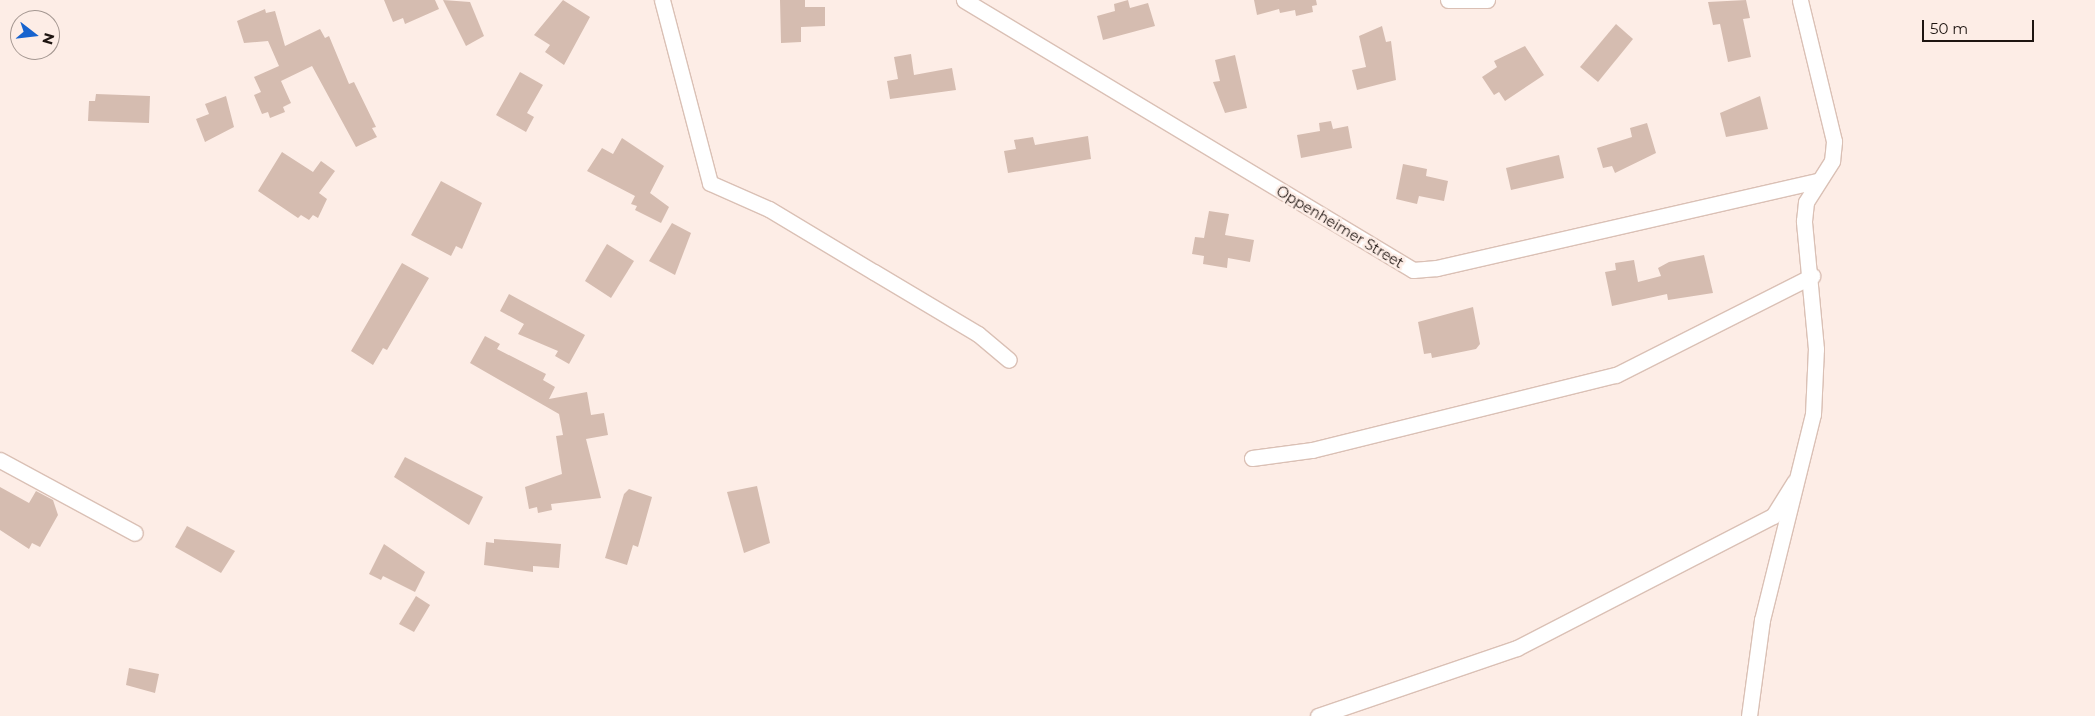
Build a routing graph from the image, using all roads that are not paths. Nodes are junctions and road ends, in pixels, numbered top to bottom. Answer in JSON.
{"nodes":[{"id":1,"x":662,"y":0,"type":"edge"},
{"id":2,"x":964,"y":0,"type":"edge"},
{"id":3,"x":1448,"y":0,"type":"edge"},
{"id":4,"x":1487,"y":0,"type":"edge"},
{"id":5,"x":1800,"y":0,"type":"edge"},
{"id":6,"x":1818,"y":181,"type":"junction"},
{"id":7,"x":1812,"y":276,"type":"junction"},
{"id":8,"x":1009,"y":360,"type":"dead end"},
{"id":9,"x":1252,"y":458,"type":"dead end"},
{"id":10,"x":0,"y":460,"type":"edge"},
{"id":11,"x":1802,"y":470,"type":"junction"},
{"id":12,"x":135,"y":533,"type":"dead end"},
{"id":13,"x":1318,"y":716,"type":"edge"},
{"id":14,"x":1749,"y":716,"type":"edge"}],
"edges":[{"from":1,"to":8,"type":"street"},
{"from":2,"to":6,"type":"street","name":"Oppenheimer Street"},
{"from":3,"to":4,"type":"street"},
{"from":5,"to":6,"type":"street"},
{"from":6,"to":7,"type":"street"},
{"from":7,"to":9,"type":"street"},
{"from":7,"to":11,"type":"street"},
{"from":10,"to":12,"type":"street"},
{"from":11,"to":13,"type":"street"},
{"from":11,"to":14,"type":"street"}]}
